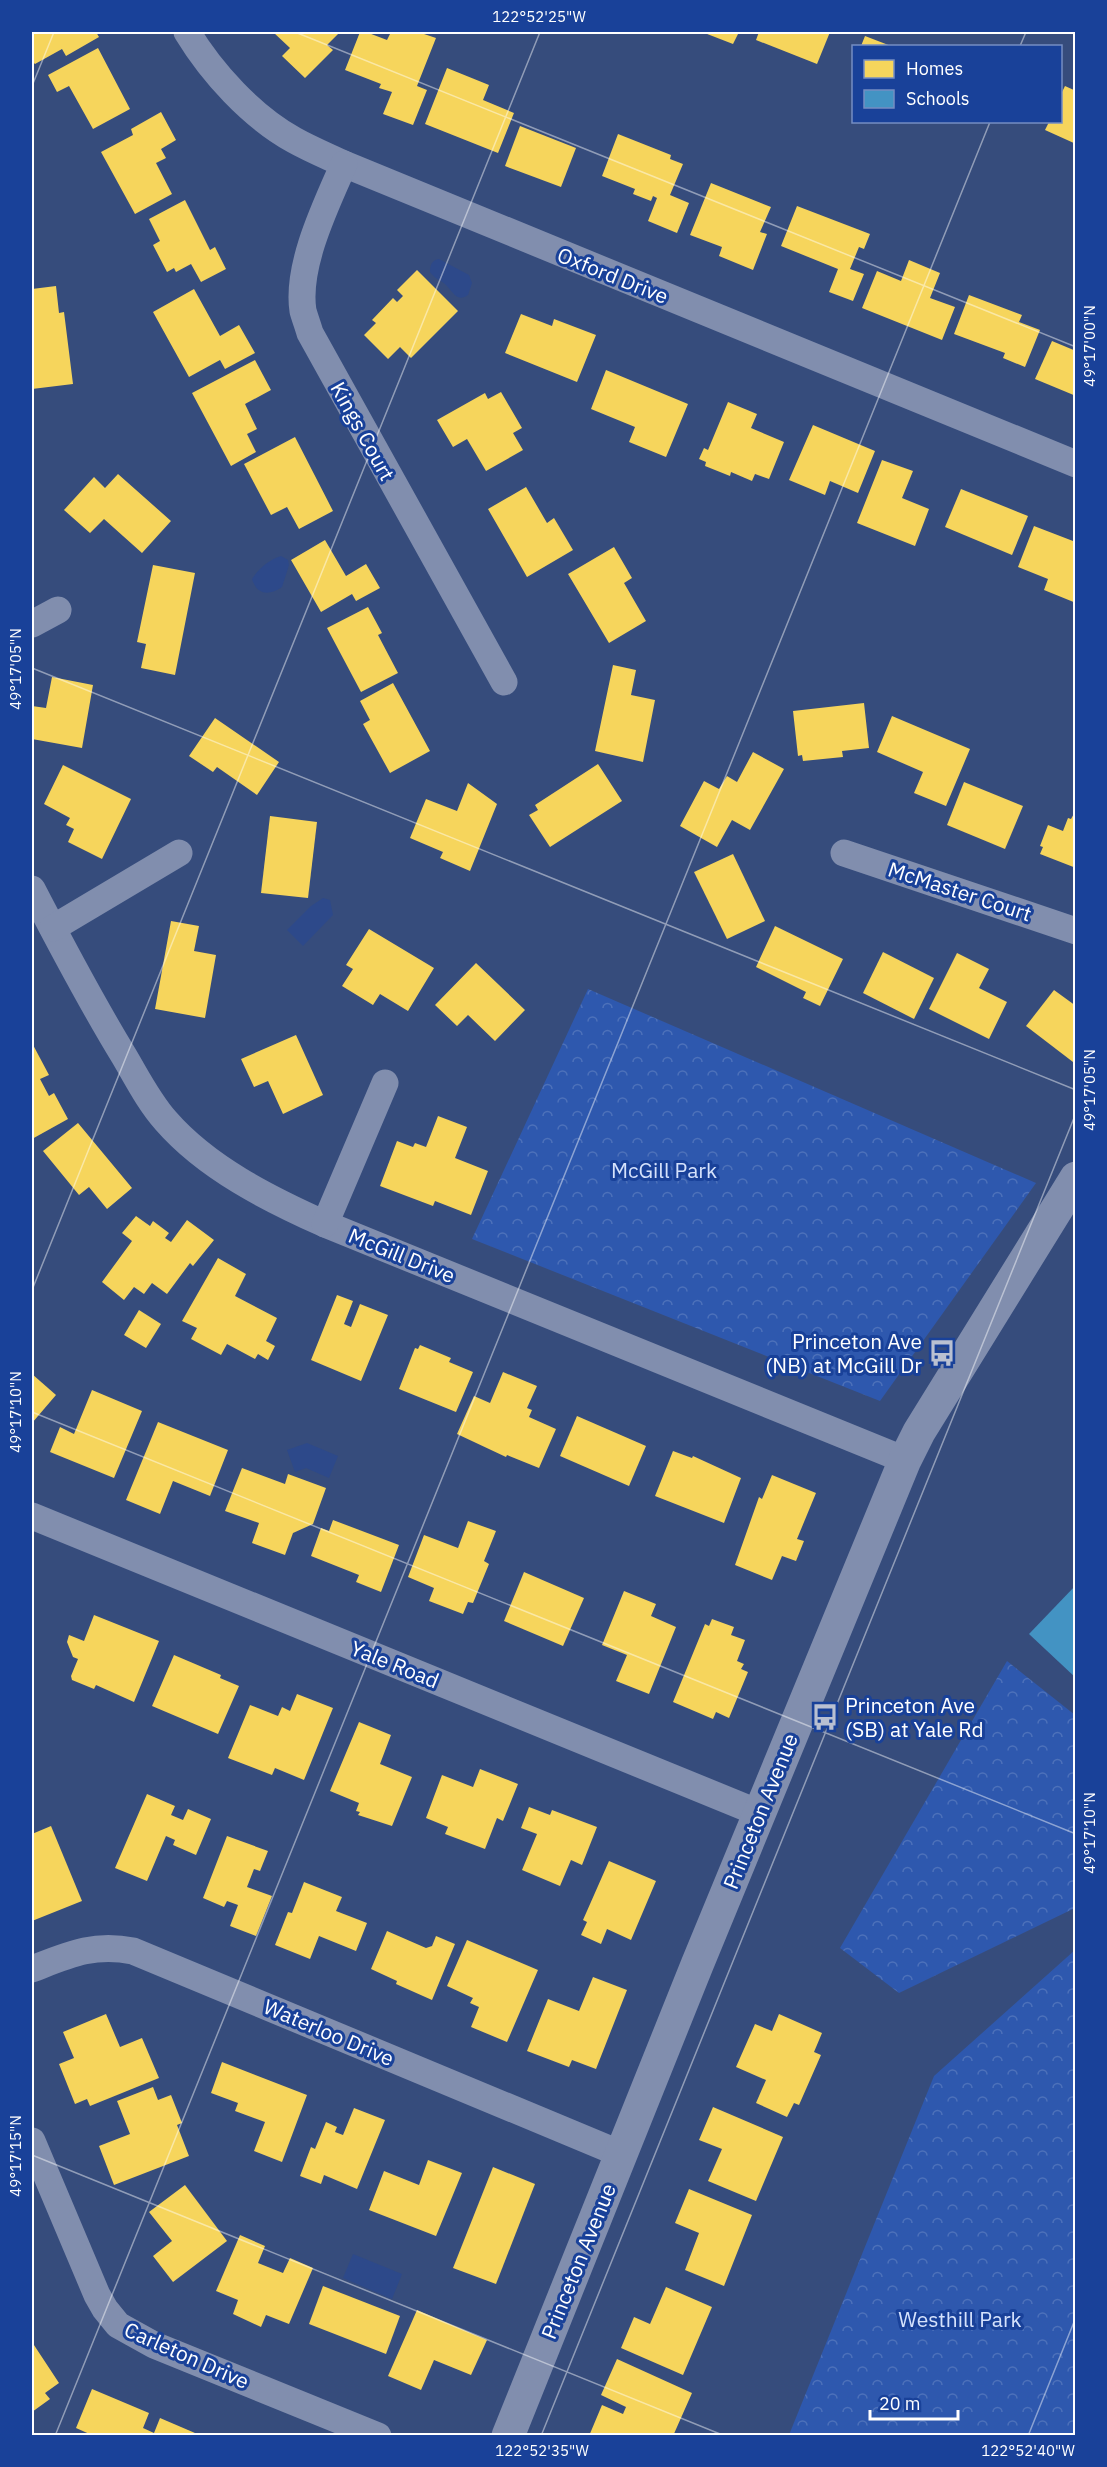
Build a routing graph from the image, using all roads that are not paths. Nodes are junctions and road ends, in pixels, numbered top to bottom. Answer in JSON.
{"nodes":[{"id":1,"x":187,"y":32,"type":"edge"},
{"id":2,"x":344,"y":164,"type":"junction"},
{"id":3,"x":1076,"y":464,"type":"edge"},
{"id":4,"x":58,"y":610,"type":"dead end"},
{"id":5,"x":32,"y":624,"type":"edge"},
{"id":6,"x":504,"y":682,"type":"dead end"},
{"id":7,"x":178,"y":853,"type":"dead end"},
{"id":8,"x":844,"y":854,"type":"dead end"},
{"id":9,"x":32,"y":889,"type":"edge"},
{"id":10,"x":52,"y":928,"type":"junction"},
{"id":11,"x":1076,"y":931,"type":"edge"},
{"id":12,"x":385,"y":1083,"type":"dead end"},
{"id":13,"x":1076,"y":1178,"type":"edge"},
{"id":14,"x":326,"y":1224,"type":"junction"},
{"id":15,"x":905,"y":1460,"type":"junction"},
{"id":16,"x":32,"y":1516,"type":"edge"},
{"id":17,"x":759,"y":1813,"type":"junction"},
{"id":18,"x":32,"y":1969,"type":"edge"},
{"id":19,"x":32,"y":2141,"type":"edge"},
{"id":20,"x":621,"y":2154,"type":"junction"},
{"id":21,"x":378,"y":2436,"type":"edge"},
{"id":22,"x":508,"y":2436,"type":"edge"}],
"edges":[{"from":1,"to":2,"type":"street","name":"Oxford Drive"},
{"from":2,"to":3,"type":"street","name":"Oxford Drive"},
{"from":2,"to":6,"type":"street","name":"Kings Court"},
{"from":4,"to":5,"type":"street"},
{"from":7,"to":10,"type":"street"},
{"from":8,"to":11,"type":"street","name":"McMaster Court"},
{"from":9,"to":10,"type":"street","name":"McGill Drive"},
{"from":10,"to":14,"type":"street","name":"McGill Drive"},
{"from":12,"to":14,"type":"street"},
{"from":13,"to":15,"type":"street","name":"Princeton Avenue"},
{"from":14,"to":15,"type":"street","name":"McGill Drive"},
{"from":15,"to":17,"type":"street","name":"Princeton Avenue"},
{"from":16,"to":17,"type":"street","name":"Yale Road"},
{"from":17,"to":20,"type":"street","name":"Princeton Avenue"},
{"from":18,"to":20,"type":"street","name":"Waterloo Drive"},
{"from":19,"to":21,"type":"street","name":"Carleton Drive"},
{"from":20,"to":22,"type":"street","name":"Princeton Avenue"}]}
